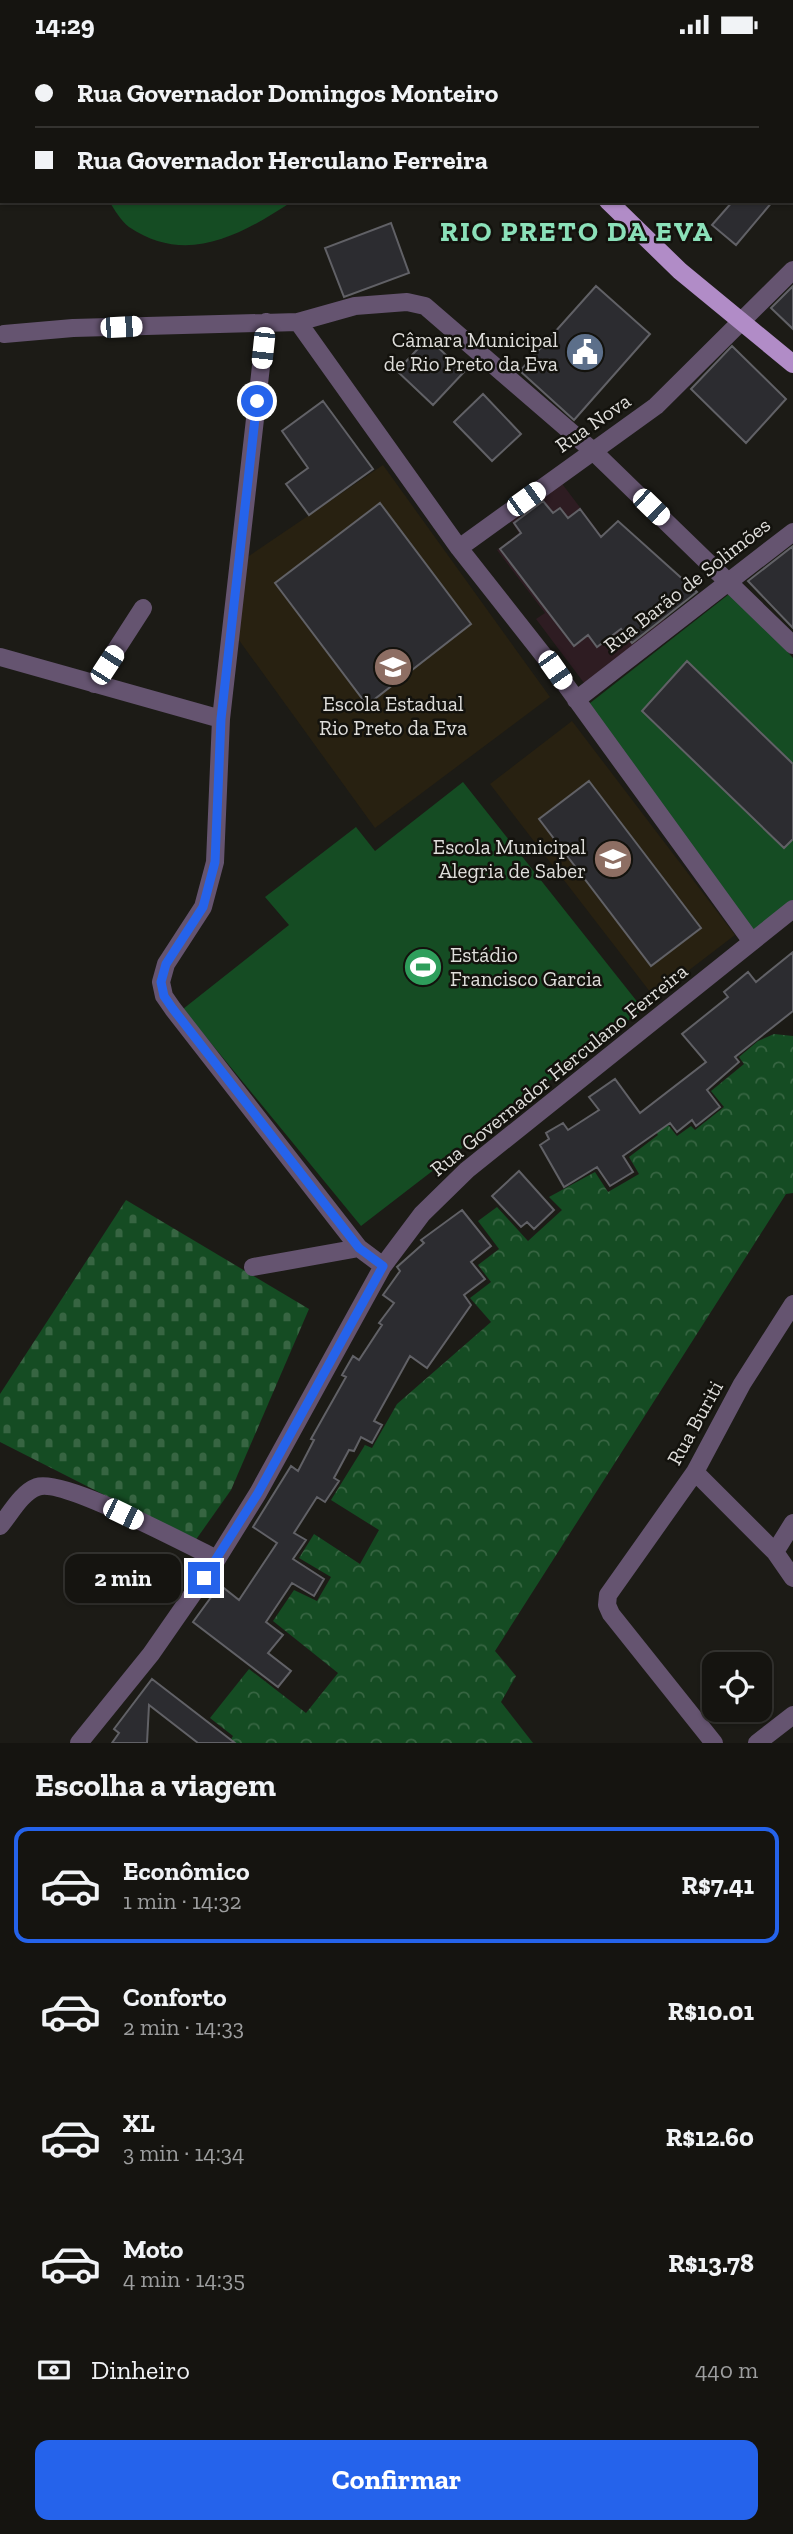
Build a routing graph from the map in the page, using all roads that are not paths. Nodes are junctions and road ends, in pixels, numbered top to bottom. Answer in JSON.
{"nodes":[{"id":1,"x":610,"y":203,"type":"edge"},
{"id":2,"x":629,"y":203,"type":"edge"},
{"id":3,"x":626,"y":220,"type":"junction"},
{"id":4,"x":793,"y":270,"type":"edge"},
{"id":5,"x":741,"y":320,"type":"junction"},
{"id":6,"x":298,"y":321,"type":"junction"},
{"id":7,"x":266,"y":322,"type":"junction"},
{"id":8,"x":4,"y":334,"type":"dead end"},
{"id":9,"x":793,"y":364,"type":"edge"},
{"id":10,"x":593,"y":451,"type":"junction"},
{"id":11,"x":793,"y":532,"type":"edge"},
{"id":12,"x":458,"y":548,"type":"junction"},
{"id":13,"x":729,"y":582,"type":"junction"},
{"id":14,"x":144,"y":608,"type":"dead end"},
{"id":15,"x":793,"y":645,"type":"edge"},
{"id":16,"x":0,"y":657,"type":"edge"},
{"id":17,"x":94,"y":684,"type":"junction"},
{"id":18,"x":576,"y":700,"type":"junction"},
{"id":19,"x":221,"y":719,"type":"junction"},
{"id":20,"x":793,"y":909,"type":"edge"},
{"id":21,"x":752,"y":942,"type":"junction"},
{"id":22,"x":359,"y":1248,"type":"junction"},
{"id":23,"x":383,"y":1266,"type":"junction"},
{"id":24,"x":253,"y":1267,"type":"dead end"},
{"id":25,"x":793,"y":1304,"type":"edge"},
{"id":26,"x":695,"y":1472,"type":"junction"},
{"id":27,"x":793,"y":1523,"type":"edge"},
{"id":28,"x":0,"y":1526,"type":"edge"},
{"id":29,"x":775,"y":1552,"type":"junction"},
{"id":30,"x":217,"y":1559,"type":"junction"},
{"id":31,"x":793,"y":1578,"type":"edge"},
{"id":32,"x":793,"y":1715,"type":"edge"},
{"id":33,"x":79,"y":1743,"type":"edge"},
{"id":34,"x":713,"y":1743,"type":"edge"},
{"id":35,"x":757,"y":1743,"type":"edge"}],
"edges":[{"from":1,"to":3,"type":"main road"},
{"from":2,"to":3,"type":"street"},
{"from":3,"to":5,"type":"main road"},
{"from":4,"to":5,"type":"street","name":"Rua Nova"},
{"from":5,"to":9,"type":"main road"},
{"from":5,"to":10,"type":"street","name":"Rua Nova"},
{"from":6,"to":7,"type":"street"},
{"from":6,"to":10,"type":"street"},
{"from":6,"to":12,"type":"street"},
{"from":7,"to":8,"type":"street"},
{"from":7,"to":19,"type":"street"},
{"from":10,"to":12,"type":"street","name":"Rua Nova"},
{"from":10,"to":13,"type":"street"},
{"from":11,"to":13,"type":"street","name":"Rua Barão de Solimões"},
{"from":12,"to":18,"type":"street"},
{"from":13,"to":15,"type":"street"},
{"from":13,"to":18,"type":"street","name":"Rua Barão de Solimões"},
{"from":14,"to":17,"type":"street"},
{"from":16,"to":17,"type":"street"},
{"from":17,"to":19,"type":"street"},
{"from":18,"to":21,"type":"street"},
{"from":19,"to":22,"type":"street"},
{"from":20,"to":21,"type":"street","name":"Rua Governador Herculano Ferreira"},
{"from":21,"to":23,"type":"street","name":"Rua Governador Herculano Ferreira"},
{"from":22,"to":23,"type":"street"},
{"from":22,"to":24,"type":"street"},
{"from":23,"to":30,"type":"street","name":"Rua Governador Herculano Ferreira"},
{"from":25,"to":26,"type":"street","name":"Rua Buriti"},
{"from":26,"to":29,"type":"street"},
{"from":26,"to":34,"type":"street","name":"Rua Buriti"},
{"from":27,"to":29,"type":"street"},
{"from":28,"to":30,"type":"street"},
{"from":29,"to":31,"type":"street"},
{"from":30,"to":33,"type":"street","name":"Rua Governador Herculano Ferreira"},
{"from":32,"to":35,"type":"street"}]}
